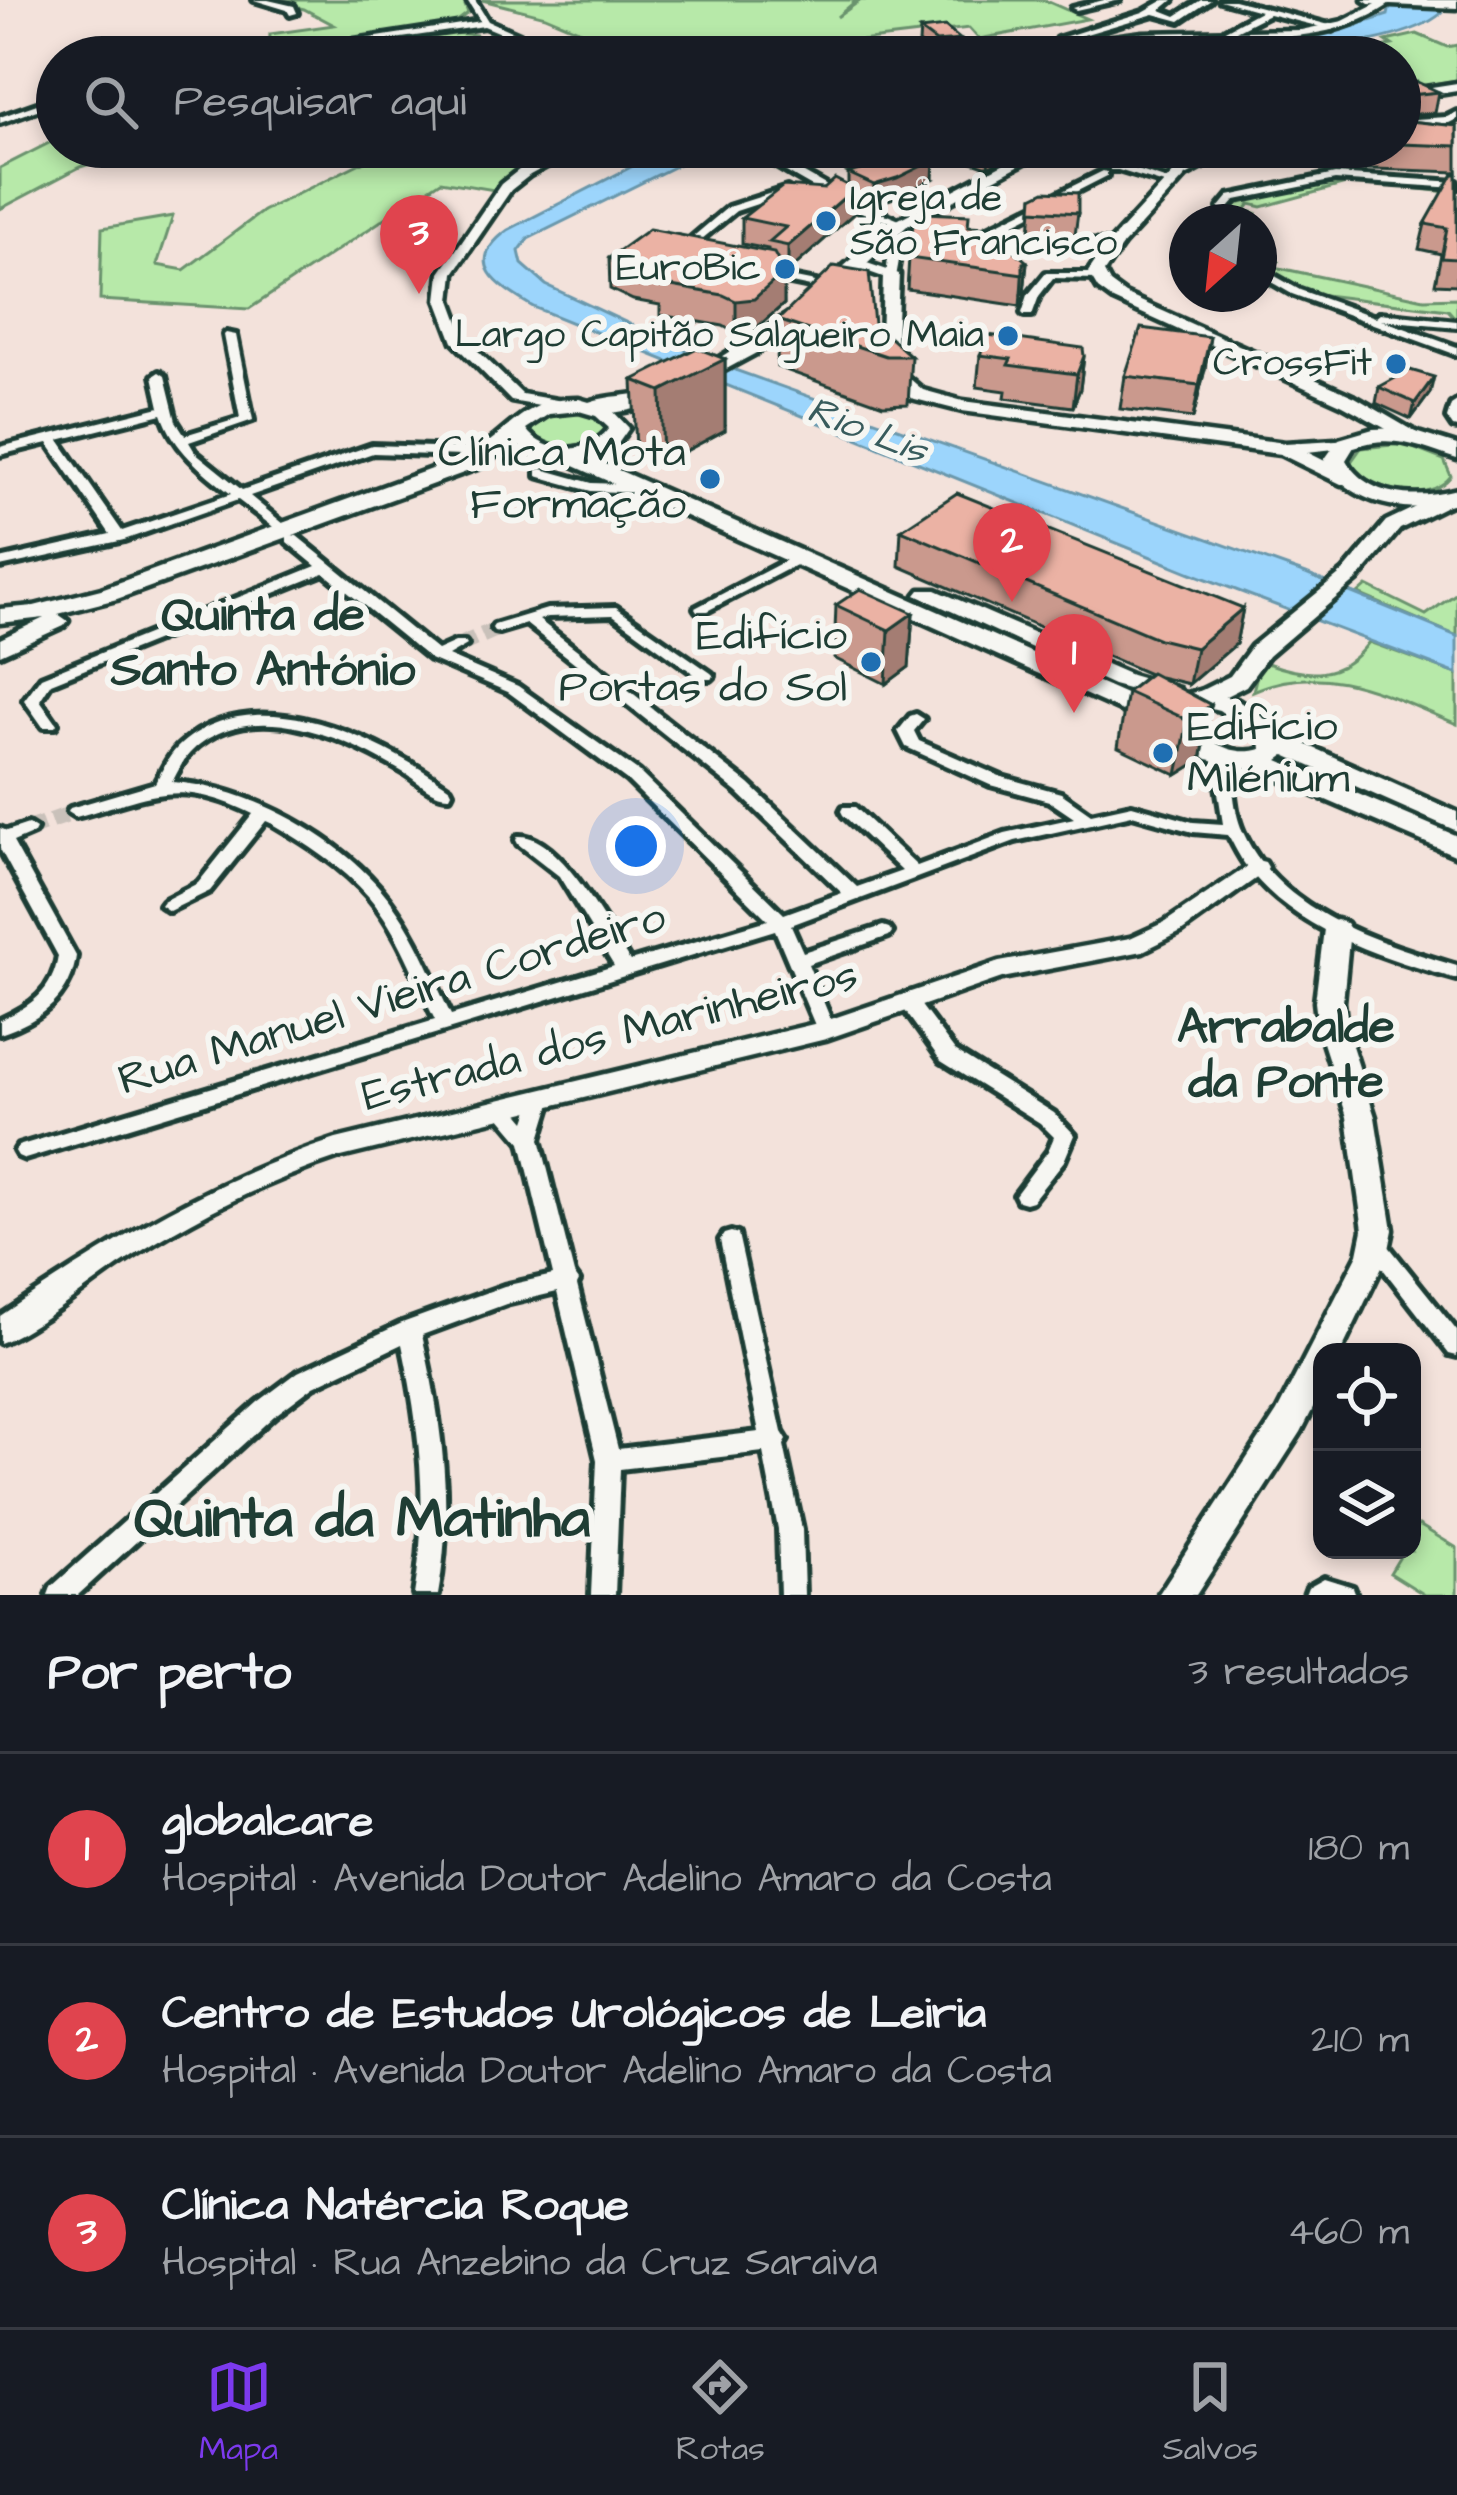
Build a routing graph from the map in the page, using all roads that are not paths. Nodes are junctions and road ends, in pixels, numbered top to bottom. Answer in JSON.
{"nodes":[{"id":1,"x":258,"y":0,"type":"edge"},
{"id":2,"x":471,"y":0,"type":"edge"},
{"id":3,"x":1116,"y":0,"type":"edge"},
{"id":4,"x":1169,"y":0,"type":"edge"},
{"id":5,"x":1207,"y":0,"type":"edge"},
{"id":6,"x":1223,"y":0,"type":"edge"},
{"id":7,"x":1358,"y":0,"type":"edge"},
{"id":8,"x":1376,"y":2,"type":"edge"},
{"id":9,"x":1457,"y":4,"type":"edge"},
{"id":10,"x":1076,"y":8,"type":"dead end"},
{"id":11,"x":1154,"y":11,"type":"junction"},
{"id":12,"x":1267,"y":11,"type":"junction"},
{"id":13,"x":293,"y":13,"type":"dead end"},
{"id":14,"x":1289,"y":21,"type":"dead end"},
{"id":15,"x":485,"y":23,"type":"junction"},
{"id":16,"x":1333,"y":27,"type":"junction"},
{"id":17,"x":1224,"y":32,"type":"junction"},
{"id":18,"x":1271,"y":34,"type":"junction"},
{"id":19,"x":396,"y":36,"type":"edge"},
{"id":20,"x":516,"y":36,"type":"edge"},
{"id":21,"x":1068,"y":36,"type":"edge"},
{"id":22,"x":1170,"y":36,"type":"edge"},
{"id":23,"x":1457,"y":87,"type":"edge"},
{"id":24,"x":1421,"y":93,"type":"edge"},
{"id":25,"x":36,"y":107,"type":"edge"},
{"id":26,"x":1457,"y":115,"type":"edge"},
{"id":27,"x":0,"y":120,"type":"edge"},
{"id":28,"x":1421,"y":121,"type":"edge"},
{"id":29,"x":537,"y":168,"type":"edge"},
{"id":30,"x":786,"y":168,"type":"edge"},
{"id":31,"x":1006,"y":168,"type":"edge"},
{"id":32,"x":1188,"y":168,"type":"edge"},
{"id":33,"x":1112,"y":169,"type":"joint"},
{"id":34,"x":1172,"y":183,"type":"junction"},
{"id":35,"x":811,"y":184,"type":"junction"},
{"id":36,"x":1457,"y":184,"type":"edge"},
{"id":37,"x":1228,"y":204,"type":"edge"},
{"id":38,"x":902,"y":223,"type":"junction"},
{"id":39,"x":920,"y":234,"type":"junction"},
{"id":40,"x":985,"y":238,"type":"junction"},
{"id":41,"x":1114,"y":246,"type":"junction"},
{"id":42,"x":698,"y":260,"type":"edge"},
{"id":43,"x":742,"y":270,"type":"edge"},
{"id":44,"x":848,"y":270,"type":"junction"},
{"id":45,"x":891,"y":274,"type":"junction"},
{"id":46,"x":1096,"y":276,"type":"junction"},
{"id":47,"x":1277,"y":280,"type":"edge"},
{"id":48,"x":833,"y":297,"type":"junction"},
{"id":49,"x":1028,"y":313,"type":"dead end"},
{"id":50,"x":1363,"y":317,"type":"junction"},
{"id":51,"x":1457,"y":324,"type":"edge"},
{"id":52,"x":230,"y":335,"type":"dead end"},
{"id":53,"x":1457,"y":351,"type":"edge"},
{"id":54,"x":159,"y":376,"type":"dead end"},
{"id":55,"x":517,"y":398,"type":"junction"},
{"id":56,"x":646,"y":401,"type":"junction"},
{"id":57,"x":1457,"y":405,"type":"edge"},
{"id":58,"x":578,"y":406,"type":"junction"},
{"id":59,"x":166,"y":410,"type":"junction"},
{"id":60,"x":1457,"y":424,"type":"edge"},
{"id":61,"x":519,"y":426,"type":"junction"},
{"id":62,"x":617,"y":433,"type":"junction"},
{"id":63,"x":50,"y":437,"type":"junction"},
{"id":64,"x":180,"y":441,"type":"junction"},
{"id":65,"x":1346,"y":443,"type":"junction"},
{"id":66,"x":1440,"y":444,"type":"edge"},
{"id":67,"x":1285,"y":449,"type":"junction"},
{"id":68,"x":0,"y":451,"type":"edge"},
{"id":69,"x":494,"y":453,"type":"junction"},
{"id":70,"x":551,"y":460,"type":"junction"},
{"id":71,"x":1358,"y":485,"type":"junction"},
{"id":72,"x":238,"y":494,"type":"junction"},
{"id":73,"x":1453,"y":498,"type":"edge"},
{"id":74,"x":1393,"y":525,"type":"junction"},
{"id":75,"x":289,"y":536,"type":"junction"},
{"id":76,"x":119,"y":537,"type":"junction"},
{"id":77,"x":800,"y":557,"type":"junction"},
{"id":78,"x":0,"y":563,"type":"edge"},
{"id":79,"x":326,"y":567,"type":"junction"},
{"id":80,"x":702,"y":608,"type":"dead end"},
{"id":81,"x":527,"y":618,"type":"junction"},
{"id":82,"x":499,"y":628,"type":"tunnel mouth"},
{"id":83,"x":3,"y":631,"type":"edge"},
{"id":84,"x":460,"y":644,"type":"tunnel mouth"},
{"id":85,"x":435,"y":656,"type":"junction"},
{"id":86,"x":706,"y":676,"type":"dead end"},
{"id":87,"x":1238,"y":681,"type":"junction"},
{"id":88,"x":1198,"y":699,"type":"junction"},
{"id":89,"x":1243,"y":713,"type":"junction"},
{"id":90,"x":916,"y":719,"type":"dead end"},
{"id":91,"x":50,"y":724,"type":"dead end"},
{"id":92,"x":1186,"y":730,"type":"junction"},
{"id":93,"x":1260,"y":754,"type":"junction"},
{"id":94,"x":1222,"y":767,"type":"junction"},
{"id":95,"x":160,"y":788,"type":"junction"},
{"id":96,"x":444,"y":792,"type":"dead end"},
{"id":97,"x":848,"y":811,"type":"dead end"},
{"id":98,"x":76,"y":812,"type":"tunnel mouth"},
{"id":99,"x":263,"y":813,"type":"junction"},
{"id":100,"x":1086,"y":818,"type":"junction"},
{"id":101,"x":1457,"y":822,"type":"edge"},
{"id":102,"x":28,"y":830,"type":"tunnel mouth"},
{"id":103,"x":1234,"y":830,"type":"junction"},
{"id":104,"x":2,"y":836,"type":"edge"},
{"id":105,"x":524,"y":840,"type":"dead end"},
{"id":106,"x":1457,"y":848,"type":"edge"},
{"id":107,"x":1257,"y":867,"type":"junction"},
{"id":108,"x":914,"y":872,"type":"junction"},
{"id":109,"x":854,"y":895,"type":"junction"},
{"id":110,"x":169,"y":904,"type":"dead end"},
{"id":111,"x":782,"y":922,"type":"junction"},
{"id":112,"x":1337,"y":929,"type":"junction"},
{"id":113,"x":884,"y":932,"type":"dead end"},
{"id":114,"x":797,"y":961,"type":"junction"},
{"id":115,"x":625,"y":969,"type":"junction"},
{"id":116,"x":1457,"y":974,"type":"edge"},
{"id":117,"x":907,"y":1001,"type":"junction"},
{"id":118,"x":446,"y":1023,"type":"junction"},
{"id":119,"x":0,"y":1027,"type":"edge"},
{"id":120,"x":826,"y":1030,"type":"junction"},
{"id":121,"x":542,"y":1100,"type":"junction"},
{"id":122,"x":503,"y":1109,"type":"junction"},
{"id":123,"x":530,"y":1138,"type":"junction"},
{"id":124,"x":25,"y":1151,"type":"dead end"},
{"id":125,"x":1024,"y":1195,"type":"dead end"},
{"id":126,"x":731,"y":1240,"type":"dead end"},
{"id":127,"x":1376,"y":1245,"type":"junction"},
{"id":128,"x":568,"y":1281,"type":"junction"},
{"id":129,"x":410,"y":1330,"type":"junction"},
{"id":130,"x":0,"y":1331,"type":"edge"},
{"id":131,"x":1330,"y":1343,"type":"edge"},
{"id":132,"x":1457,"y":1347,"type":"edge"},
{"id":133,"x":1313,"y":1376,"type":"edge"},
{"id":134,"x":775,"y":1440,"type":"junction"},
{"id":135,"x":609,"y":1460,"type":"junction"},
{"id":136,"x":60,"y":1595,"type":"edge"},
{"id":137,"x":426,"y":1595,"type":"edge"},
{"id":138,"x":603,"y":1595,"type":"edge"},
{"id":139,"x":792,"y":1595,"type":"edge"},
{"id":140,"x":1176,"y":1595,"type":"edge"},
{"id":141,"x":1317,"y":1595,"type":"edge"},
{"id":142,"x":1344,"y":1595,"type":"edge"}],
"edges":[{"from":1,"to":13,"type":"street"},
{"from":2,"to":15,"type":"street"},
{"from":3,"to":10,"type":"street"},
{"from":4,"to":11,"type":"street"},
{"from":5,"to":11,"type":"street"},
{"from":6,"to":12,"type":"street"},
{"from":7,"to":8,"type":"street"},
{"from":8,"to":9,"type":"main road"},
{"from":8,"to":16,"type":"street"},
{"from":11,"to":21,"type":"street"},
{"from":12,"to":16,"type":"street"},
{"from":12,"to":17,"type":"street"},
{"from":14,"to":18,"type":"street"},
{"from":15,"to":19,"type":"street"},
{"from":15,"to":20,"type":"street"},
{"from":16,"to":18,"type":"street"},
{"from":17,"to":18,"type":"street"},
{"from":17,"to":22,"type":"street"},
{"from":23,"to":24,"type":"main road"},
{"from":25,"to":27,"type":"street"},
{"from":26,"to":28,"type":"street"},
{"from":29,"to":55,"type":"street"},
{"from":30,"to":35,"type":"street"},
{"from":31,"to":38,"type":"main road"},
{"from":32,"to":34,"type":"street"},
{"from":33,"to":34,"type":"street"},
{"from":33,"to":40,"type":"street"},
{"from":34,"to":41,"type":"street"},
{"from":35,"to":38,"type":"street"},
{"from":35,"to":42,"type":"street"},
{"from":36,"to":37,"type":"street"},
{"from":38,"to":39,"type":"street"},
{"from":38,"to":44,"type":"main road"},
{"from":39,"to":40,"type":"street"},
{"from":39,"to":45,"type":"street"},
{"from":40,"to":41,"type":"street"},
{"from":41,"to":46,"type":"main road"},
{"from":43,"to":48,"type":"street"},
{"from":44,"to":45,"type":"main road"},
{"from":44,"to":48,"type":"main road"},
{"from":45,"to":67,"type":"main road"},
{"from":46,"to":49,"type":"street"},
{"from":46,"to":66,"type":"main road"},
{"from":47,"to":50,"type":"street"},
{"from":48,"to":56,"type":"main road"},
{"from":50,"to":51,"type":"street"},
{"from":50,"to":53,"type":"street"},
{"from":52,"to":64,"type":"street"},
{"from":54,"to":59,"type":"street"},
{"from":55,"to":58,"type":"street"},
{"from":55,"to":61,"type":"street"},
{"from":56,"to":58,"type":"main road"},
{"from":56,"to":62,"type":"main road"},
{"from":57,"to":60,"type":"street"},
{"from":58,"to":61,"type":"main road"},
{"from":58,"to":62,"type":"main road"},
{"from":59,"to":63,"type":"street"},
{"from":59,"to":64,"type":"street"},
{"from":61,"to":69,"type":"main road"},
{"from":61,"to":70,"type":"main road"},
{"from":62,"to":70,"type":"main road"},
{"from":62,"to":88,"type":"main road"},
{"from":63,"to":68,"type":"street"},
{"from":63,"to":76,"type":"street"},
{"from":64,"to":72,"type":"street"},
{"from":65,"to":66,"type":"main road"},
{"from":65,"to":67,"type":"main road"},
{"from":65,"to":71,"type":"main road"},
{"from":67,"to":71,"type":"main road"},
{"from":69,"to":72,"type":"street"},
{"from":69,"to":75,"type":"main road"},
{"from":70,"to":75,"type":"main road"},
{"from":70,"to":77,"type":"main road"},
{"from":71,"to":73,"type":"main road"},
{"from":71,"to":74,"type":"main road"},
{"from":72,"to":75,"type":"street"},
{"from":72,"to":76,"type":"street"},
{"from":73,"to":74,"type":"main road"},
{"from":74,"to":87,"type":"main road"},
{"from":75,"to":79,"type":"street"},
{"from":75,"to":83,"type":"main road"},
{"from":76,"to":78,"type":"street"},
{"from":77,"to":80,"type":"street"},
{"from":77,"to":92,"type":"main road"},
{"from":79,"to":85,"type":"street"},
{"from":79,"to":91,"type":"street"},
{"from":81,"to":82,"type":"street"},
{"from":81,"to":86,"type":"street"},
{"from":81,"to":109,"type":"street"},
{"from":84,"to":85,"type":"street"},
{"from":85,"to":111,"type":"street"},
{"from":87,"to":88,"type":"main road"},
{"from":87,"to":89,"type":"main road"},
{"from":88,"to":89,"type":"main road"},
{"from":88,"to":92,"type":"main road"},
{"from":89,"to":93,"type":"main road"},
{"from":90,"to":100,"type":"street"},
{"from":92,"to":94,"type":"main road"},
{"from":93,"to":94,"type":"main road"},
{"from":93,"to":101,"type":"main road"},
{"from":93,"to":106,"type":"main road"},
{"from":94,"to":103,"type":"street"},
{"from":95,"to":96,"type":"street"},
{"from":95,"to":98,"type":"street"},
{"from":95,"to":99,"type":"street"},
{"from":97,"to":108,"type":"street"},
{"from":99,"to":110,"type":"street"},
{"from":99,"to":118,"type":"street"},
{"from":100,"to":103,"type":"street","name":"Rua Manuel Vieira Cordeiro"},
{"from":100,"to":108,"type":"street","name":"Rua Manuel Vieira Cordeiro"},
{"from":102,"to":104,"type":"street"},
{"from":103,"to":107,"type":"street"},
{"from":104,"to":119,"type":"street"},
{"from":105,"to":115,"type":"street"},
{"from":107,"to":112,"type":"street"},
{"from":107,"to":117,"type":"street","name":"Estrada dos Marinheiros"},
{"from":108,"to":109,"type":"street","name":"Rua Manuel Vieira Cordeiro"},
{"from":109,"to":111,"type":"street","name":"Rua Manuel Vieira Cordeiro"},
{"from":111,"to":114,"type":"street"},
{"from":111,"to":115,"type":"street","name":"Rua Manuel Vieira Cordeiro"},
{"from":112,"to":116,"type":"street"},
{"from":112,"to":127,"type":"main road"},
{"from":113,"to":114,"type":"street"},
{"from":114,"to":120,"type":"street"},
{"from":115,"to":118,"type":"street","name":"Rua Manuel Vieira Cordeiro"},
{"from":117,"to":120,"type":"street","name":"Estrada dos Marinheiros"},
{"from":117,"to":125,"type":"street"},
{"from":118,"to":124,"type":"street","name":"Rua Manuel Vieira Cordeiro"},
{"from":120,"to":121,"type":"street","name":"Estrada dos Marinheiros"},
{"from":121,"to":122,"type":"street","name":"Estrada dos Marinheiros"},
{"from":121,"to":123,"type":"street"},
{"from":122,"to":123,"type":"street"},
{"from":122,"to":130,"type":"street","name":"Estrada dos Marinheiros"},
{"from":123,"to":128,"type":"street"},
{"from":126,"to":134,"type":"street"},
{"from":127,"to":131,"type":"main road"},
{"from":127,"to":132,"type":"street"},
{"from":128,"to":129,"type":"street"},
{"from":128,"to":135,"type":"street"},
{"from":129,"to":136,"type":"street"},
{"from":129,"to":137,"type":"street"},
{"from":133,"to":140,"type":"main road"},
{"from":134,"to":135,"type":"street"},
{"from":134,"to":139,"type":"street"},
{"from":135,"to":138,"type":"street"},
{"from":141,"to":142,"type":"street"}]}
